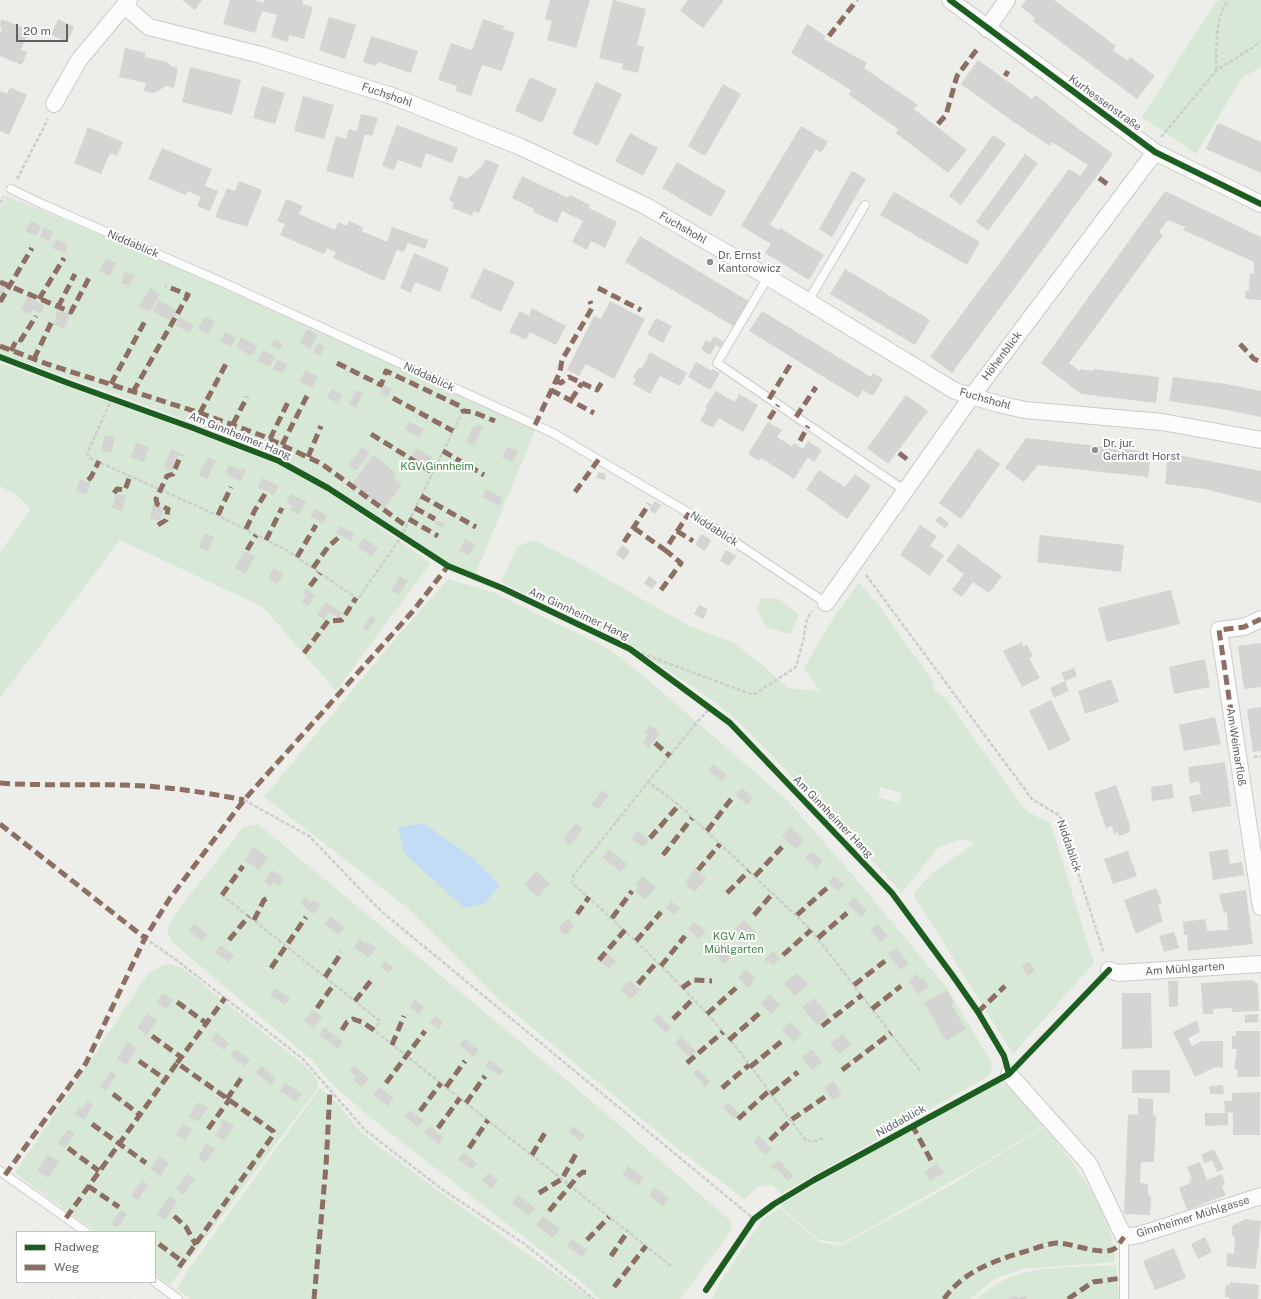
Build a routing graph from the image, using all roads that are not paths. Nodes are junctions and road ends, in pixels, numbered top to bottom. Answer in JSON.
{"nodes":[{"id":1,"x":950,"y":0,"type":"edge"},
{"id":2,"x":1007,"y":0,"type":"edge"},
{"id":3,"x":127,"y":3,"type":"edge"},
{"id":4,"x":987,"y":29,"type":"junction"},
{"id":5,"x":54,"y":104,"type":"road end"},
{"id":6,"x":1158,"y":144,"type":"junction"},
{"id":7,"x":11,"y":188,"type":"road end"},
{"id":8,"x":1261,"y":204,"type":"edge"},
{"id":9,"x":865,"y":205,"type":"dead end"},
{"id":10,"x":768,"y":277,"type":"junction"},
{"id":11,"x":808,"y":301,"type":"junction"},
{"id":12,"x":972,"y":396,"type":"junction"},
{"id":13,"x":1261,"y":440,"type":"edge"},
{"id":14,"x":904,"y":490,"type":"junction"},
{"id":15,"x":826,"y":603,"type":"joint"},
{"id":16,"x":1261,"y":619,"type":"edge"},
{"id":17,"x":1261,"y":907,"type":"edge"},
{"id":18,"x":1261,"y":964,"type":"edge"},
{"id":19,"x":1109,"y":970,"type":"road end"},
{"id":20,"x":1009,"y":1074,"type":"dead end"},
{"id":21,"x":0,"y":1171,"type":"edge"},
{"id":22,"x":1261,"y":1196,"type":"edge"},
{"id":23,"x":85,"y":1231,"type":"edge"},
{"id":24,"x":1124,"y":1237,"type":"junction"},
{"id":25,"x":156,"y":1283,"type":"edge"},
{"id":26,"x":178,"y":1299,"type":"edge"},
{"id":27,"x":1124,"y":1299,"type":"edge"}],
"edges":[{"from":1,"to":4,"type":"street","name":"Kurhessenstraße"},
{"from":2,"to":4,"type":"street"},
{"from":3,"to":5,"type":"street"},
{"from":3,"to":10,"type":"street","name":"Fuchshohl"},
{"from":4,"to":6,"type":"street","name":"Kurhessenstraße"},
{"from":6,"to":8,"type":"street","name":"Kurhessenstraße"},
{"from":6,"to":12,"type":"street","name":"Höhenblick"},
{"from":7,"to":15,"type":"lane","name":"Niddablick"},
{"from":9,"to":11,"type":"lane"},
{"from":10,"to":11,"type":"street","name":"Fuchshohl"},
{"from":10,"to":14,"type":"lane"},
{"from":11,"to":12,"type":"street","name":"Fuchshohl"},
{"from":12,"to":13,"type":"street","name":"Fuchshohl"},
{"from":12,"to":14,"type":"street","name":"Höhenblick"},
{"from":14,"to":15,"type":"street","name":"Höhenblick"},
{"from":16,"to":17,"type":"street","name":"Am Weimarfloß"},
{"from":18,"to":19,"type":"street","name":"Am Mühlgarten"},
{"from":20,"to":24,"type":"street"},
{"from":21,"to":23,"type":"lane"},
{"from":22,"to":24,"type":"street","name":"Ginnheimer Mühlgasse"},
{"from":24,"to":27,"type":"lane"},
{"from":25,"to":26,"type":"lane"}]}
